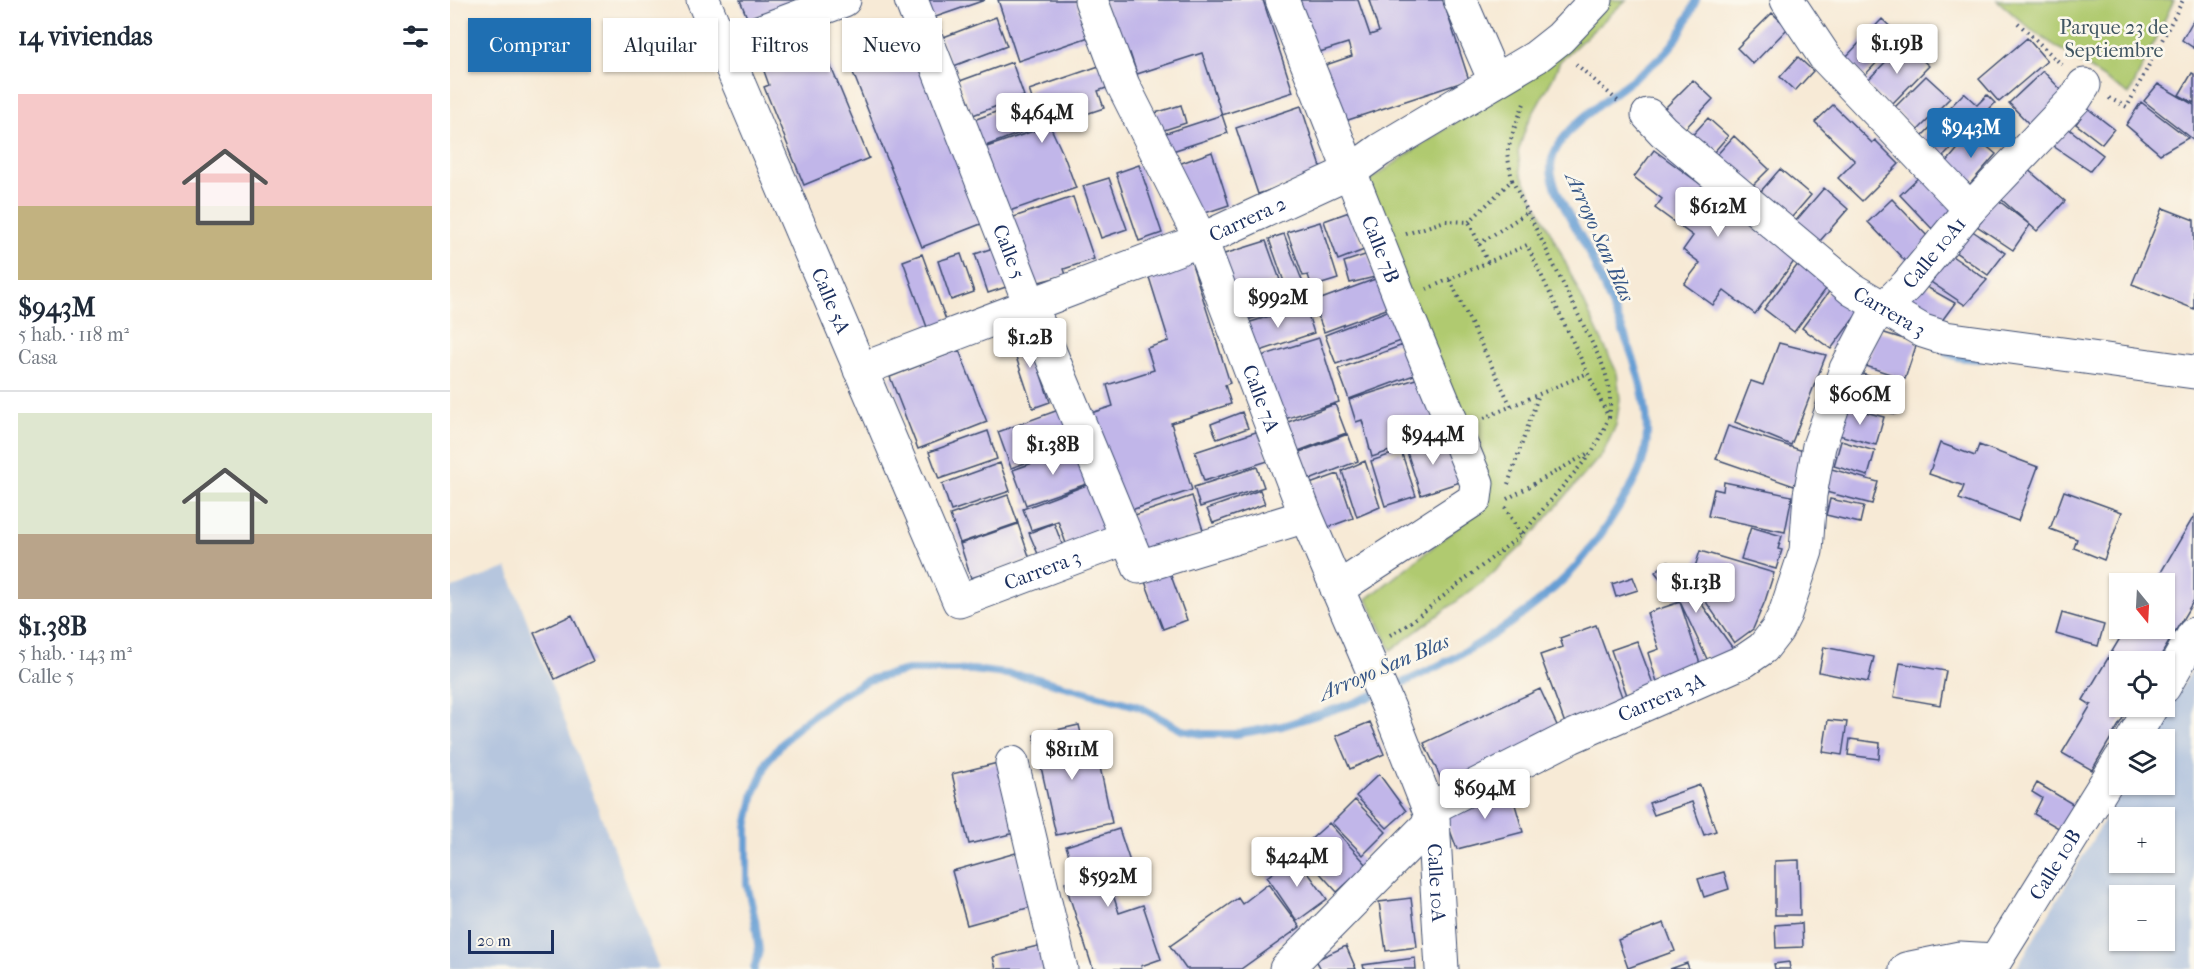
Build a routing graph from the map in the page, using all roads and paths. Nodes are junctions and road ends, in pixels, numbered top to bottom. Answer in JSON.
{"nodes":[{"id":1,"x":703,"y":0,"type":"edge"},
{"id":2,"x":844,"y":0,"type":"edge"},
{"id":3,"x":910,"y":0,"type":"edge"},
{"id":4,"x":1091,"y":0,"type":"edge"},
{"id":5,"x":1282,"y":0,"type":"edge"},
{"id":6,"x":1460,"y":0,"type":"edge"},
{"id":7,"x":1596,"y":0,"type":"edge"},
{"id":8,"x":1787,"y":0,"type":"edge"},
{"id":9,"x":2183,"y":0,"type":"edge"},
{"id":10,"x":721,"y":46,"type":"junction"},
{"id":11,"x":1575,"y":63,"type":"dead end"},
{"id":12,"x":1495,"y":81,"type":"junction"},
{"id":13,"x":2084,"y":85,"type":"dead end"},
{"id":14,"x":1530,"y":95,"type":"dead end"},
{"id":15,"x":2127,"y":107,"type":"dead end"},
{"id":16,"x":1635,"y":110,"type":"joint"},
{"id":17,"x":1351,"y":171,"type":"junction"},
{"id":18,"x":1512,"y":180,"type":"junction"},
{"id":19,"x":1970,"y":209,"type":"junction"},
{"id":20,"x":1528,"y":212,"type":"junction"},
{"id":21,"x":1469,"y":222,"type":"junction"},
{"id":22,"x":1201,"y":240,"type":"junction"},
{"id":23,"x":1379,"y":244,"type":"junction"},
{"id":24,"x":1479,"y":244,"type":"junction"},
{"id":25,"x":1488,"y":263,"type":"junction"},
{"id":26,"x":1450,"y":280,"type":"junction"},
{"id":27,"x":1401,"y":300,"type":"junction"},
{"id":28,"x":1030,"y":304,"type":"junction"},
{"id":29,"x":1883,"y":309,"type":"junction"},
{"id":30,"x":860,"y":370,"type":"junction"},
{"id":31,"x":2194,"y":372,"type":"edge"},
{"id":32,"x":1588,"y":373,"type":"junction"},
{"id":33,"x":1511,"y":406,"type":"junction"},
{"id":34,"x":1610,"y":418,"type":"junction"},
{"id":35,"x":1454,"y":431,"type":"junction"},
{"id":36,"x":1593,"y":451,"type":"junction"},
{"id":37,"x":1488,"y":501,"type":"junction"},
{"id":38,"x":1809,"y":514,"type":"joint"},
{"id":39,"x":1306,"y":516,"type":"junction"},
{"id":40,"x":1126,"y":538,"type":"junction"},
{"id":41,"x":1337,"y":589,"type":"junction"},
{"id":42,"x":959,"y":601,"type":"joint"},
{"id":43,"x":2194,"y":634,"type":"edge"},
{"id":44,"x":1367,"y":658,"type":"junction"},
{"id":45,"x":2175,"y":668,"type":"edge"},
{"id":46,"x":1012,"y":762,"type":"dead end"},
{"id":47,"x":2109,"y":778,"type":"edge"},
{"id":48,"x":1431,"y":814,"type":"junction"},
{"id":49,"x":1993,"y":965,"type":"edge"},
{"id":50,"x":1060,"y":969,"type":"edge"},
{"id":51,"x":1286,"y":969,"type":"edge"},
{"id":52,"x":1442,"y":969,"type":"edge"},
{"id":53,"x":1906,"y":969,"type":"edge"}],
"edges":[{"from":1,"to":10,"type":"street","name":"Calle 5A"},
{"from":2,"to":10,"type":"street"},
{"from":3,"to":28,"type":"street","name":"Calle 5"},
{"from":4,"to":22,"type":"street","name":"Calle 7A"},
{"from":5,"to":17,"type":"street","name":"Calle 7B"},
{"from":6,"to":12,"type":"street"},
{"from":7,"to":12,"type":"street","name":"Carrera 2"},
{"from":8,"to":19,"type":"street"},
{"from":9,"to":15,"type":"path"},
{"from":10,"to":30,"type":"street","name":"Calle 5A"},
{"from":11,"to":16,"type":"path"},
{"from":12,"to":17,"type":"street","name":"Carrera 2"},
{"from":13,"to":19,"type":"street","name":"Calle 10A1"},
{"from":14,"to":18,"type":"path"},
{"from":16,"to":29,"type":"street","name":"Carrera 3"},
{"from":17,"to":22,"type":"street","name":"Carrera 2"},
{"from":17,"to":23,"type":"street","name":"Calle 7B"},
{"from":18,"to":20,"type":"path"},
{"from":18,"to":21,"type":"path"},
{"from":19,"to":29,"type":"street","name":"Calle 10A1"},
{"from":20,"to":24,"type":"path"},
{"from":20,"to":34,"type":"path"},
{"from":21,"to":23,"type":"path"},
{"from":21,"to":24,"type":"path"},
{"from":22,"to":28,"type":"street","name":"Carrera 2"},
{"from":22,"to":39,"type":"street","name":"Calle 7A"},
{"from":23,"to":27,"type":"street","name":"Calle 7B"},
{"from":24,"to":25,"type":"path"},
{"from":25,"to":26,"type":"path"},
{"from":25,"to":32,"type":"path"},
{"from":26,"to":27,"type":"path"},
{"from":26,"to":33,"type":"path"},
{"from":27,"to":35,"type":"street","name":"Calle 7B"},
{"from":28,"to":30,"type":"street","name":"Carrera 2"},
{"from":28,"to":40,"type":"street","name":"Calle 5"},
{"from":29,"to":31,"type":"street","name":"Carrera 3"},
{"from":29,"to":38,"type":"street","name":"Calle 10A1"},
{"from":30,"to":42,"type":"street","name":"Calle 5A"},
{"from":32,"to":33,"type":"path"},
{"from":32,"to":34,"type":"path"},
{"from":33,"to":35,"type":"path"},
{"from":34,"to":36,"type":"path"},
{"from":35,"to":37,"type":"street","name":"Calle 7B"},
{"from":36,"to":37,"type":"path"},
{"from":36,"to":44,"type":"path"},
{"from":37,"to":41,"type":"street"},
{"from":38,"to":48,"type":"street","name":"Carrera 3A"},
{"from":39,"to":40,"type":"street","name":"Calle 5"},
{"from":39,"to":41,"type":"street","name":"Calle 7A"},
{"from":40,"to":42,"type":"street","name":"Carrera 3"},
{"from":41,"to":44,"type":"street","name":"Calle 7A"},
{"from":43,"to":45,"type":"street"},
{"from":44,"to":48,"type":"street","name":"Calle 10A"},
{"from":46,"to":50,"type":"street"},
{"from":47,"to":49,"type":"street","name":"Calle 10B"},
{"from":48,"to":51,"type":"street","name":"Carrera 3A"},
{"from":48,"to":52,"type":"street","name":"Calle 10A"},
{"from":49,"to":53,"type":"street"}]}
